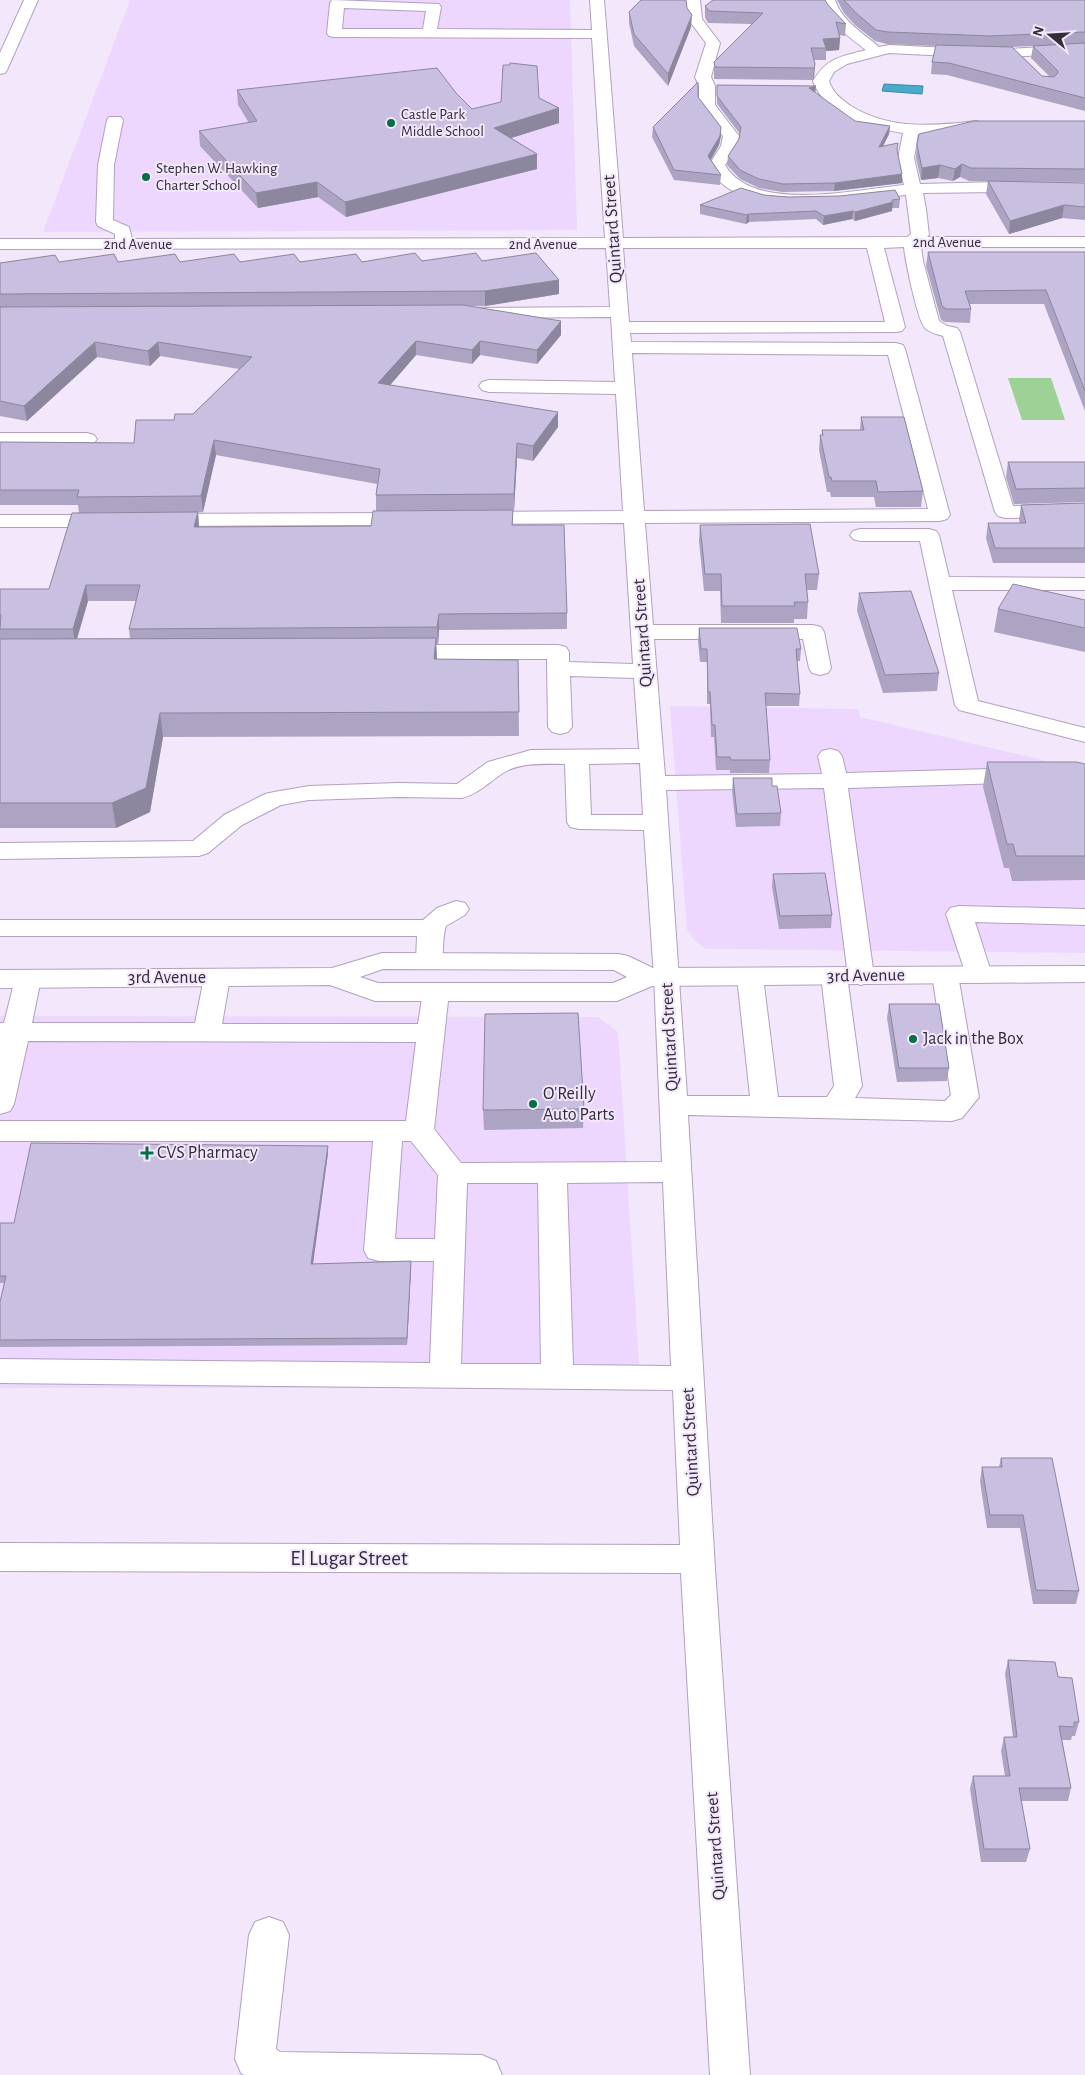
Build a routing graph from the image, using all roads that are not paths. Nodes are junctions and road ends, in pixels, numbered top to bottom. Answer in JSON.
{"nodes":[{"id":1,"x":31,"y":0,"type":"edge"},
{"id":2,"x":597,"y":0,"type":"edge"},
{"id":3,"x":828,"y":0,"type":"edge"},
{"id":4,"x":710,"y":3,"type":"edge"},
{"id":5,"x":695,"y":7,"type":"edge"},
{"id":6,"x":429,"y":34,"type":"junction"},
{"id":7,"x":600,"y":34,"type":"junction"},
{"id":8,"x":1085,"y":49,"type":"edge"},
{"id":9,"x":875,"y":51,"type":"junction"},
{"id":10,"x":1014,"y":52,"type":"junction"},
{"id":11,"x":1028,"y":65,"type":"edge"},
{"id":12,"x":0,"y":70,"type":"edge"},
{"id":13,"x":707,"y":86,"type":"junction"},
{"id":14,"x":726,"y":86,"type":"edge"},
{"id":15,"x":803,"y":87,"type":"edge"},
{"id":16,"x":822,"y":87,"type":"junction"},
{"id":17,"x":115,"y":120,"type":"dead end"},
{"id":18,"x":986,"y":125,"type":"edge"},
{"id":19,"x":911,"y":130,"type":"junction"},
{"id":20,"x":914,"y":189,"type":"junction"},
{"id":21,"x":1085,"y":189,"type":"edge"},
{"id":22,"x":874,"y":242,"type":"junction"},
{"id":23,"x":912,"y":242,"type":"junction"},
{"id":24,"x":1085,"y":242,"type":"edge"},
{"id":25,"x":0,"y":244,"type":"edge"},
{"id":26,"x":124,"y":244,"type":"junction"},
{"id":27,"x":614,"y":244,"type":"junction"},
{"id":28,"x":452,"y":313,"type":"edge"},
{"id":29,"x":620,"y":329,"type":"junction"},
{"id":30,"x":489,"y":386,"type":"dead end"},
{"id":31,"x":625,"y":388,"type":"junction"},
{"id":32,"x":0,"y":439,"type":"edge"},
{"id":33,"x":86,"y":439,"type":"dead end"},
{"id":34,"x":1085,"y":510,"type":"edge"},
{"id":35,"x":432,"y":518,"type":"edge"},
{"id":36,"x":461,"y":518,"type":"edge"},
{"id":37,"x":0,"y":521,"type":"edge"},
{"id":38,"x":636,"y":526,"type":"junction"},
{"id":39,"x":939,"y":583,"type":"junction"},
{"id":40,"x":1085,"y":584,"type":"edge"},
{"id":41,"x":751,"y":623,"type":"edge"},
{"id":42,"x":642,"y":628,"type":"junction"},
{"id":43,"x":379,"y":652,"type":"edge"},
{"id":44,"x":820,"y":668,"type":"dead end"},
{"id":45,"x":558,"y":669,"type":"junction"},
{"id":46,"x":645,"y":670,"type":"junction"},
{"id":47,"x":560,"y":727,"type":"dead end"},
{"id":48,"x":1085,"y":735,"type":"edge"},
{"id":49,"x":577,"y":756,"type":"junction"},
{"id":50,"x":650,"y":756,"type":"junction"},
{"id":51,"x":830,"y":756,"type":"dead end"},
{"id":52,"x":834,"y":781,"type":"junction"},
{"id":53,"x":1085,"y":781,"type":"edge"},
{"id":54,"x":653,"y":784,"type":"junction"},
{"id":55,"x":655,"y":823,"type":"junction"},
{"id":56,"x":0,"y":851,"type":"edge"},
{"id":57,"x":456,"y":909,"type":"dead end"},
{"id":58,"x":1085,"y":917,"type":"edge"},
{"id":59,"x":0,"y":928,"type":"edge"},
{"id":60,"x":431,"y":928,"type":"junction"},
{"id":61,"x":429,"y":961,"type":"junction"},
{"id":62,"x":1085,"y":974,"type":"edge"},
{"id":63,"x":945,"y":975,"type":"junction"},
{"id":64,"x":979,"y":975,"type":"junction"},
{"id":65,"x":333,"y":976,"type":"junction"},
{"id":66,"x":834,"y":976,"type":"junction"},
{"id":67,"x":861,"y":976,"type":"junction"},
{"id":68,"x":657,"y":977,"type":"junction"},
{"id":69,"x":750,"y":977,"type":"junction"},
{"id":70,"x":0,"y":978,"type":"edge"},
{"id":71,"x":28,"y":978,"type":"junction"},
{"id":72,"x":217,"y":978,"type":"junction"},
{"id":73,"x":436,"y":992,"type":"junction"},
{"id":74,"x":9,"y":1032,"type":"edge"},
{"id":75,"x":207,"y":1033,"type":"junction"},
{"id":76,"x":432,"y":1033,"type":"junction"},
{"id":77,"x":0,"y":1104,"type":"edge"},
{"id":78,"x":673,"y":1105,"type":"junction"},
{"id":79,"x":764,"y":1107,"type":"junction"},
{"id":80,"x":835,"y":1107,"type":"junction"},
{"id":81,"x":0,"y":1131,"type":"edge"},
{"id":82,"x":388,"y":1131,"type":"junction"},
{"id":83,"x":419,"y":1131,"type":"junction"},
{"id":84,"x":676,"y":1172,"type":"junction"},
{"id":85,"x":453,"y":1173,"type":"junction"},
{"id":86,"x":552,"y":1173,"type":"junction"},
{"id":87,"x":450,"y":1250,"type":"junction"},
{"id":88,"x":0,"y":1371,"type":"edge"},
{"id":89,"x":445,"y":1375,"type":"junction"},
{"id":90,"x":557,"y":1377,"type":"junction"},
{"id":91,"x":688,"y":1378,"type":"junction"},
{"id":92,"x":0,"y":1557,"type":"edge"},
{"id":93,"x":698,"y":1559,"type":"junction"},
{"id":94,"x":270,"y":1935,"type":"dead end"},
{"id":95,"x":482,"y":2075,"type":"edge"},
{"id":96,"x":730,"y":2075,"type":"edge"}],
"edges":[{"from":1,"to":12,"type":"street"},
{"from":2,"to":7,"type":"street","name":"Quintard Street"},
{"from":3,"to":9,"type":"street"},
{"from":4,"to":5,"type":"street"},
{"from":5,"to":13,"type":"street"},
{"from":6,"to":6,"type":"street"},
{"from":6,"to":7,"type":"street"},
{"from":7,"to":27,"type":"street","name":"Quintard Street"},
{"from":8,"to":10,"type":"street"},
{"from":9,"to":10,"type":"street"},
{"from":9,"to":16,"type":"street"},
{"from":10,"to":11,"type":"street"},
{"from":13,"to":14,"type":"street"},
{"from":13,"to":20,"type":"street"},
{"from":15,"to":16,"type":"street"},
{"from":16,"to":19,"type":"street"},
{"from":17,"to":26,"type":"street"},
{"from":18,"to":19,"type":"street"},
{"from":19,"to":20,"type":"street"},
{"from":20,"to":21,"type":"street"},
{"from":20,"to":23,"type":"street"},
{"from":22,"to":23,"type":"street","name":"2nd Avenue"},
{"from":22,"to":27,"type":"street","name":"2nd Avenue"},
{"from":22,"to":29,"type":"street"},
{"from":23,"to":24,"type":"street","name":"2nd Avenue"},
{"from":23,"to":34,"type":"street"},
{"from":25,"to":26,"type":"street","name":"2nd Avenue"},
{"from":26,"to":27,"type":"street","name":"2nd Avenue"},
{"from":27,"to":29,"type":"street","name":"Quintard Street"},
{"from":28,"to":29,"type":"street"},
{"from":29,"to":31,"type":"street","name":"Quintard Street"},
{"from":29,"to":38,"type":"street"},
{"from":30,"to":31,"type":"street"},
{"from":31,"to":38,"type":"street","name":"Quintard Street"},
{"from":32,"to":33,"type":"street"},
{"from":35,"to":37,"type":"street"},
{"from":36,"to":38,"type":"street"},
{"from":38,"to":39,"type":"street"},
{"from":38,"to":42,"type":"street","name":"Quintard Street"},
{"from":39,"to":40,"type":"street"},
{"from":39,"to":48,"type":"street"},
{"from":41,"to":42,"type":"street"},
{"from":42,"to":44,"type":"street"},
{"from":42,"to":46,"type":"street","name":"Quintard Street"},
{"from":43,"to":45,"type":"street"},
{"from":45,"to":46,"type":"street"},
{"from":45,"to":47,"type":"street"},
{"from":46,"to":50,"type":"street","name":"Quintard Street"},
{"from":49,"to":50,"type":"street"},
{"from":49,"to":55,"type":"street"},
{"from":49,"to":56,"type":"street"},
{"from":50,"to":54,"type":"street","name":"Quintard Street"},
{"from":51,"to":52,"type":"street"},
{"from":52,"to":53,"type":"street"},
{"from":52,"to":54,"type":"street"},
{"from":52,"to":67,"type":"street"},
{"from":54,"to":55,"type":"street","name":"Quintard Street"},
{"from":55,"to":68,"type":"street","name":"Quintard Street"},
{"from":57,"to":60,"type":"street"},
{"from":58,"to":64,"type":"street"},
{"from":59,"to":60,"type":"street"},
{"from":60,"to":61,"type":"street"},
{"from":61,"to":65,"type":"street","name":"3rd Avenue"},
{"from":61,"to":68,"type":"street","name":"3rd Avenue"},
{"from":62,"to":64,"type":"street","name":"3rd Avenue"},
{"from":63,"to":64,"type":"street","name":"3rd Avenue"},
{"from":63,"to":67,"type":"street","name":"3rd Avenue"},
{"from":63,"to":80,"type":"street"},
{"from":65,"to":72,"type":"street","name":"3rd Avenue"},
{"from":65,"to":73,"type":"street","name":"3rd Avenue"},
{"from":66,"to":67,"type":"street","name":"3rd Avenue"},
{"from":66,"to":69,"type":"street","name":"3rd Avenue"},
{"from":66,"to":80,"type":"street"},
{"from":68,"to":69,"type":"street","name":"3rd Avenue"},
{"from":68,"to":73,"type":"street","name":"3rd Avenue"},
{"from":68,"to":78,"type":"street","name":"Quintard Street"},
{"from":69,"to":79,"type":"street"},
{"from":70,"to":71,"type":"street","name":"3rd Avenue"},
{"from":71,"to":72,"type":"street","name":"3rd Avenue"},
{"from":71,"to":74,"type":"street"},
{"from":72,"to":75,"type":"street"},
{"from":73,"to":76,"type":"street"},
{"from":74,"to":75,"type":"street"},
{"from":74,"to":77,"type":"street"},
{"from":75,"to":76,"type":"street"},
{"from":76,"to":83,"type":"street"},
{"from":78,"to":79,"type":"street"},
{"from":78,"to":84,"type":"street","name":"Quintard Street"},
{"from":79,"to":80,"type":"street"},
{"from":81,"to":82,"type":"street"},
{"from":82,"to":83,"type":"street"},
{"from":82,"to":87,"type":"street"},
{"from":83,"to":85,"type":"street"},
{"from":84,"to":86,"type":"street"},
{"from":84,"to":91,"type":"street","name":"Quintard Street"},
{"from":85,"to":86,"type":"street"},
{"from":85,"to":87,"type":"street"},
{"from":86,"to":90,"type":"street"},
{"from":87,"to":89,"type":"street"},
{"from":88,"to":89,"type":"street"},
{"from":89,"to":90,"type":"street"},
{"from":90,"to":91,"type":"street"},
{"from":91,"to":93,"type":"street","name":"Quintard Street"},
{"from":92,"to":93,"type":"street","name":"El Lugar Street"},
{"from":93,"to":96,"type":"street","name":"Quintard Street"},
{"from":94,"to":95,"type":"street"}]}
